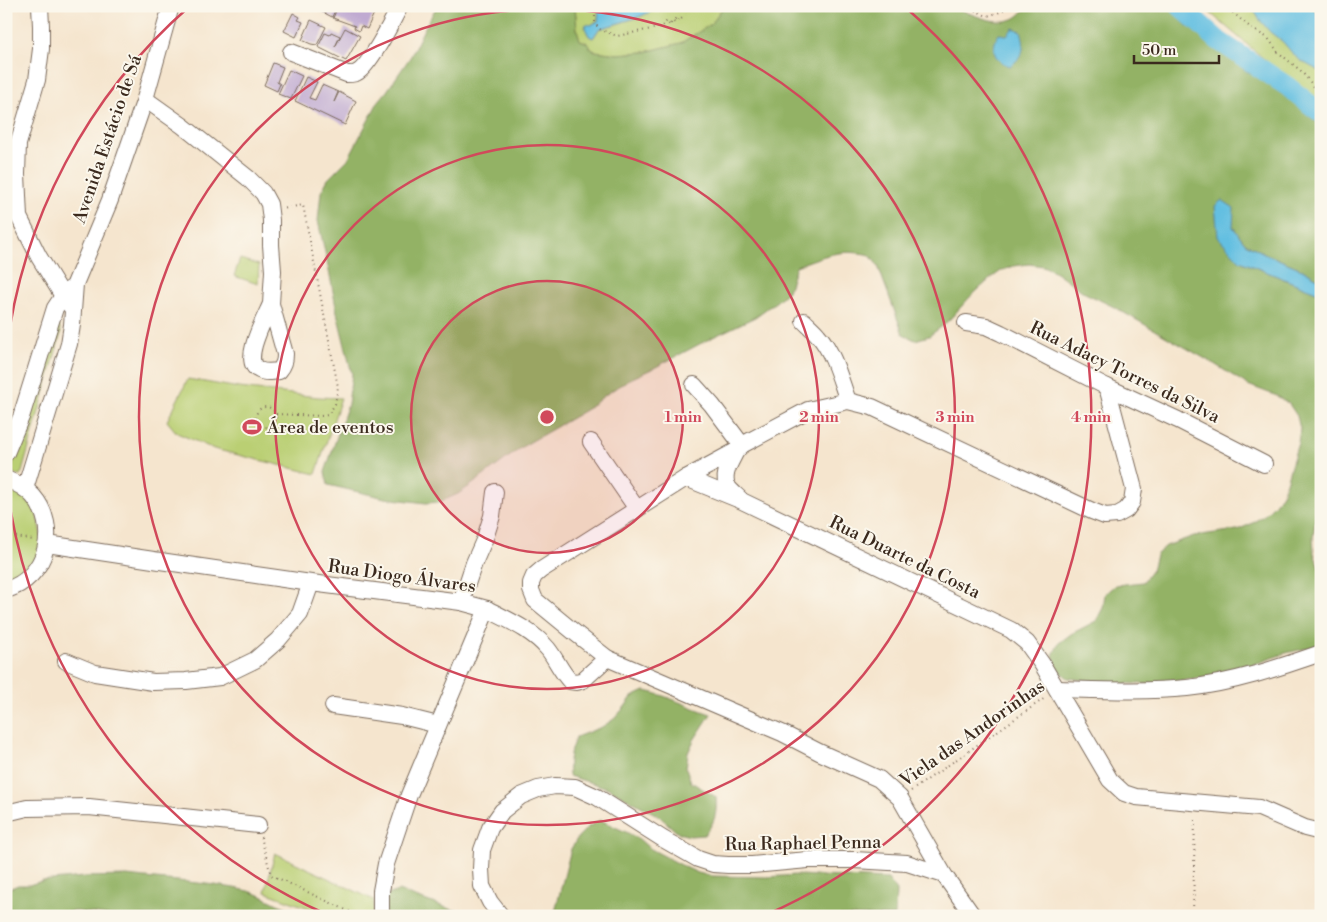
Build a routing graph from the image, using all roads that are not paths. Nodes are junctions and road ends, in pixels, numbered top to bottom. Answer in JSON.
{"nodes":[{"id":1,"x":40,"y":6,"type":"edge"},
{"id":2,"x":171,"y":6,"type":"edge"},
{"id":3,"x":400,"y":6,"type":"edge"},
{"id":4,"x":291,"y":52,"type":"dead end"},
{"id":5,"x":145,"y":99,"type":"junction"},
{"id":6,"x":13,"y":219,"type":"edge"},
{"id":7,"x":68,"y":302,"type":"junction"},
{"id":8,"x":271,"y":304,"type":"dead end"},
{"id":9,"x":804,"y":321,"type":"dead end"},
{"id":10,"x":966,"y":323,"type":"dead end"},
{"id":11,"x":694,"y":385,"type":"dead end"},
{"id":12,"x":1107,"y":387,"type":"junction"},
{"id":13,"x":848,"y":401,"type":"junction"},
{"id":14,"x":591,"y":442,"type":"dead end"},
{"id":15,"x":739,"y":448,"type":"junction"},
{"id":16,"x":6,"y":453,"type":"edge"},
{"id":17,"x":1264,"y":464,"type":"dead end"},
{"id":18,"x":686,"y":478,"type":"junction"},
{"id":19,"x":6,"y":479,"type":"edge"},
{"id":20,"x":25,"y":489,"type":"junction"},
{"id":21,"x":495,"y":492,"type":"dead end"},
{"id":22,"x":740,"y":500,"type":"junction"},
{"id":23,"x":637,"y":509,"type":"junction"},
{"id":24,"x":48,"y":544,"type":"junction"},
{"id":25,"x":311,"y":583,"type":"junction"},
{"id":26,"x":6,"y":590,"type":"edge"},
{"id":27,"x":461,"y":602,"type":"junction"},
{"id":28,"x":487,"y":609,"type":"junction"},
{"id":29,"x":1321,"y":653,"type":"edge"},
{"id":30,"x":607,"y":658,"type":"junction"},
{"id":31,"x":66,"y":661,"type":"dead end"},
{"id":32,"x":1057,"y":689,"type":"junction"},
{"id":33,"x":333,"y":706,"type":"dead end"},
{"id":34,"x":438,"y":725,"type":"junction"},
{"id":35,"x":6,"y":814,"type":"edge"},
{"id":36,"x":258,"y":826,"type":"road end"},
{"id":37,"x":1321,"y":832,"type":"edge"},
{"id":38,"x":926,"y":844,"type":"junction"},
{"id":39,"x":907,"y":863,"type":"junction"},
{"id":40,"x":944,"y":875,"type":"junction"},
{"id":41,"x":381,"y":916,"type":"edge"},
{"id":42,"x":501,"y":916,"type":"edge"},
{"id":43,"x":973,"y":916,"type":"edge"}],
"edges":[{"from":1,"to":6,"type":"street"},
{"from":2,"to":5,"type":"street","name":"Avenida Estácio de Sá"},
{"from":3,"to":4,"type":"street"},
{"from":5,"to":7,"type":"street","name":"Avenida Estácio de Sá"},
{"from":5,"to":8,"type":"street"},
{"from":6,"to":7,"type":"street"},
{"from":7,"to":16,"type":"street","name":"Avenida Estácio de Sá"},
{"from":7,"to":20,"type":"street","name":"Avenida Estácio de Sá"},
{"from":9,"to":13,"type":"street"},
{"from":10,"to":12,"type":"street","name":"Rua Adacy Torres da Silva"},
{"from":11,"to":15,"type":"street"},
{"from":12,"to":13,"type":"street"},
{"from":12,"to":17,"type":"street","name":"Rua Adacy Torres da Silva"},
{"from":13,"to":15,"type":"street"},
{"from":14,"to":23,"type":"street"},
{"from":15,"to":18,"type":"street"},
{"from":15,"to":22,"type":"street"},
{"from":18,"to":22,"type":"street","name":"Rua Duarte da Costa"},
{"from":18,"to":23,"type":"street"},
{"from":19,"to":20,"type":"street"},
{"from":20,"to":24,"type":"street"},
{"from":21,"to":27,"type":"street"},
{"from":22,"to":32,"type":"street","name":"Rua Duarte da Costa"},
{"from":23,"to":30,"type":"street"},
{"from":24,"to":25,"type":"street","name":"Rua Diogo Álvares"},
{"from":24,"to":26,"type":"street"},
{"from":25,"to":27,"type":"street","name":"Rua Diogo Álvares"},
{"from":25,"to":31,"type":"street"},
{"from":27,"to":28,"type":"street","name":"Rua Diogo Álvares"},
{"from":28,"to":30,"type":"street"},
{"from":28,"to":34,"type":"street","name":"Rua Diogo Álvares"},
{"from":29,"to":32,"type":"street"},
{"from":30,"to":38,"type":"street"},
{"from":32,"to":37,"type":"street","name":"Rua Duarte da Costa"},
{"from":33,"to":34,"type":"street"},
{"from":34,"to":41,"type":"street","name":"Rua Diogo Álvares"},
{"from":35,"to":36,"type":"street"},
{"from":38,"to":39,"type":"street"},
{"from":38,"to":40,"type":"street"},
{"from":39,"to":40,"type":"street","name":"Rua Raphael Penna"},
{"from":39,"to":42,"type":"street","name":"Rua Raphael Penna"},
{"from":40,"to":43,"type":"street"}]}
